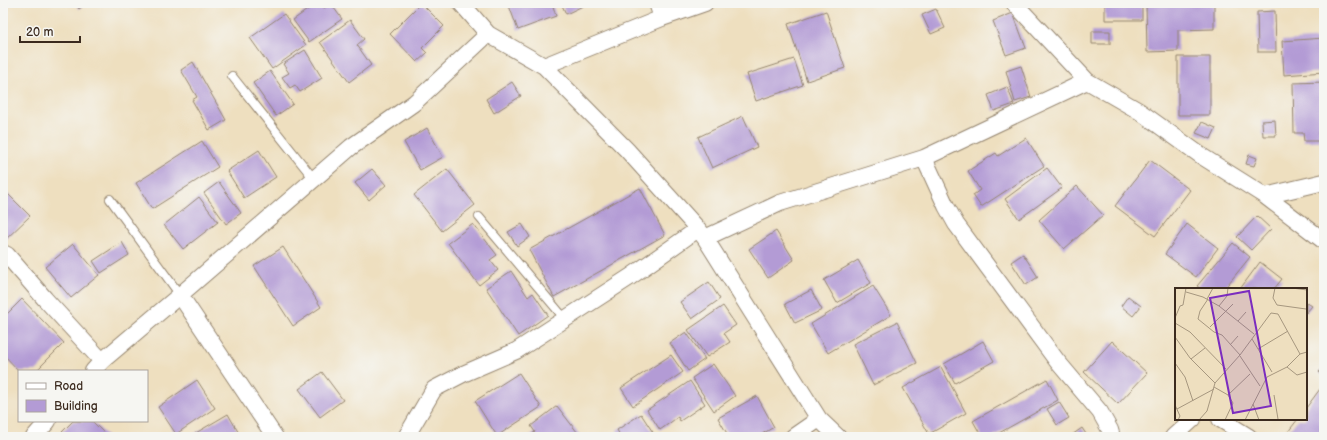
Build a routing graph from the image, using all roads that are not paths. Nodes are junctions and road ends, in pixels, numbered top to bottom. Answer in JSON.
{"nodes":[{"id":1,"x":461,"y":3,"type":"edge"},
{"id":2,"x":657,"y":3,"type":"edge"},
{"id":3,"x":704,"y":3,"type":"edge"},
{"id":4,"x":1014,"y":3,"type":"edge"},
{"id":5,"x":662,"y":18,"type":"junction"},
{"id":6,"x":488,"y":34,"type":"junction"},
{"id":7,"x":544,"y":66,"type":"junction"},
{"id":8,"x":232,"y":76,"type":"dead end"},
{"id":9,"x":1087,"y":81,"type":"junction"},
{"id":10,"x":924,"y":158,"type":"junction"},
{"id":11,"x":314,"y":179,"type":"junction"},
{"id":12,"x":1324,"y":182,"type":"edge"},
{"id":13,"x":1264,"y":196,"type":"junction"},
{"id":14,"x":110,"y":199,"type":"dead end"},
{"id":15,"x":479,"y":217,"type":"dead end"},
{"id":16,"x":701,"y":233,"type":"junction"},
{"id":17,"x":1324,"y":241,"type":"edge"},
{"id":18,"x":3,"y":254,"type":"edge"},
{"id":19,"x":180,"y":295,"type":"junction"},
{"id":20,"x":565,"y":319,"type":"junction"},
{"id":21,"x":97,"y":366,"type":"edge"},
{"id":22,"x":819,"y":419,"type":"junction"},
{"id":23,"x":1192,"y":420,"type":"edge"},
{"id":24,"x":1222,"y":420,"type":"edge"},
{"id":25,"x":47,"y":422,"type":"edge"},
{"id":26,"x":34,"y":437,"type":"edge"},
{"id":27,"x":275,"y":437,"type":"edge"},
{"id":28,"x":406,"y":437,"type":"edge"},
{"id":29,"x":792,"y":437,"type":"edge"},
{"id":30,"x":838,"y":437,"type":"edge"},
{"id":31,"x":1112,"y":437,"type":"edge"},
{"id":32,"x":1173,"y":437,"type":"edge"},
{"id":33,"x":1249,"y":437,"type":"edge"}],
"edges":[{"from":1,"to":6,"type":"street"},
{"from":2,"to":5,"type":"street"},
{"from":3,"to":5,"type":"street"},
{"from":4,"to":9,"type":"street"},
{"from":5,"to":7,"type":"street"},
{"from":6,"to":7,"type":"street"},
{"from":6,"to":11,"type":"street"},
{"from":7,"to":16,"type":"street"},
{"from":8,"to":11,"type":"lane"},
{"from":9,"to":10,"type":"street"},
{"from":9,"to":13,"type":"street"},
{"from":10,"to":16,"type":"street"},
{"from":10,"to":31,"type":"street"},
{"from":11,"to":19,"type":"street"},
{"from":12,"to":13,"type":"street"},
{"from":13,"to":17,"type":"street"},
{"from":14,"to":19,"type":"lane"},
{"from":15,"to":20,"type":"lane"},
{"from":16,"to":20,"type":"street"},
{"from":16,"to":22,"type":"street"},
{"from":18,"to":21,"type":"street"},
{"from":19,"to":21,"type":"street"},
{"from":19,"to":27,"type":"street"},
{"from":20,"to":28,"type":"street"},
{"from":22,"to":29,"type":"street"},
{"from":22,"to":30,"type":"street"},
{"from":23,"to":32,"type":"street"},
{"from":24,"to":33,"type":"street"},
{"from":25,"to":26,"type":"street"}]}
